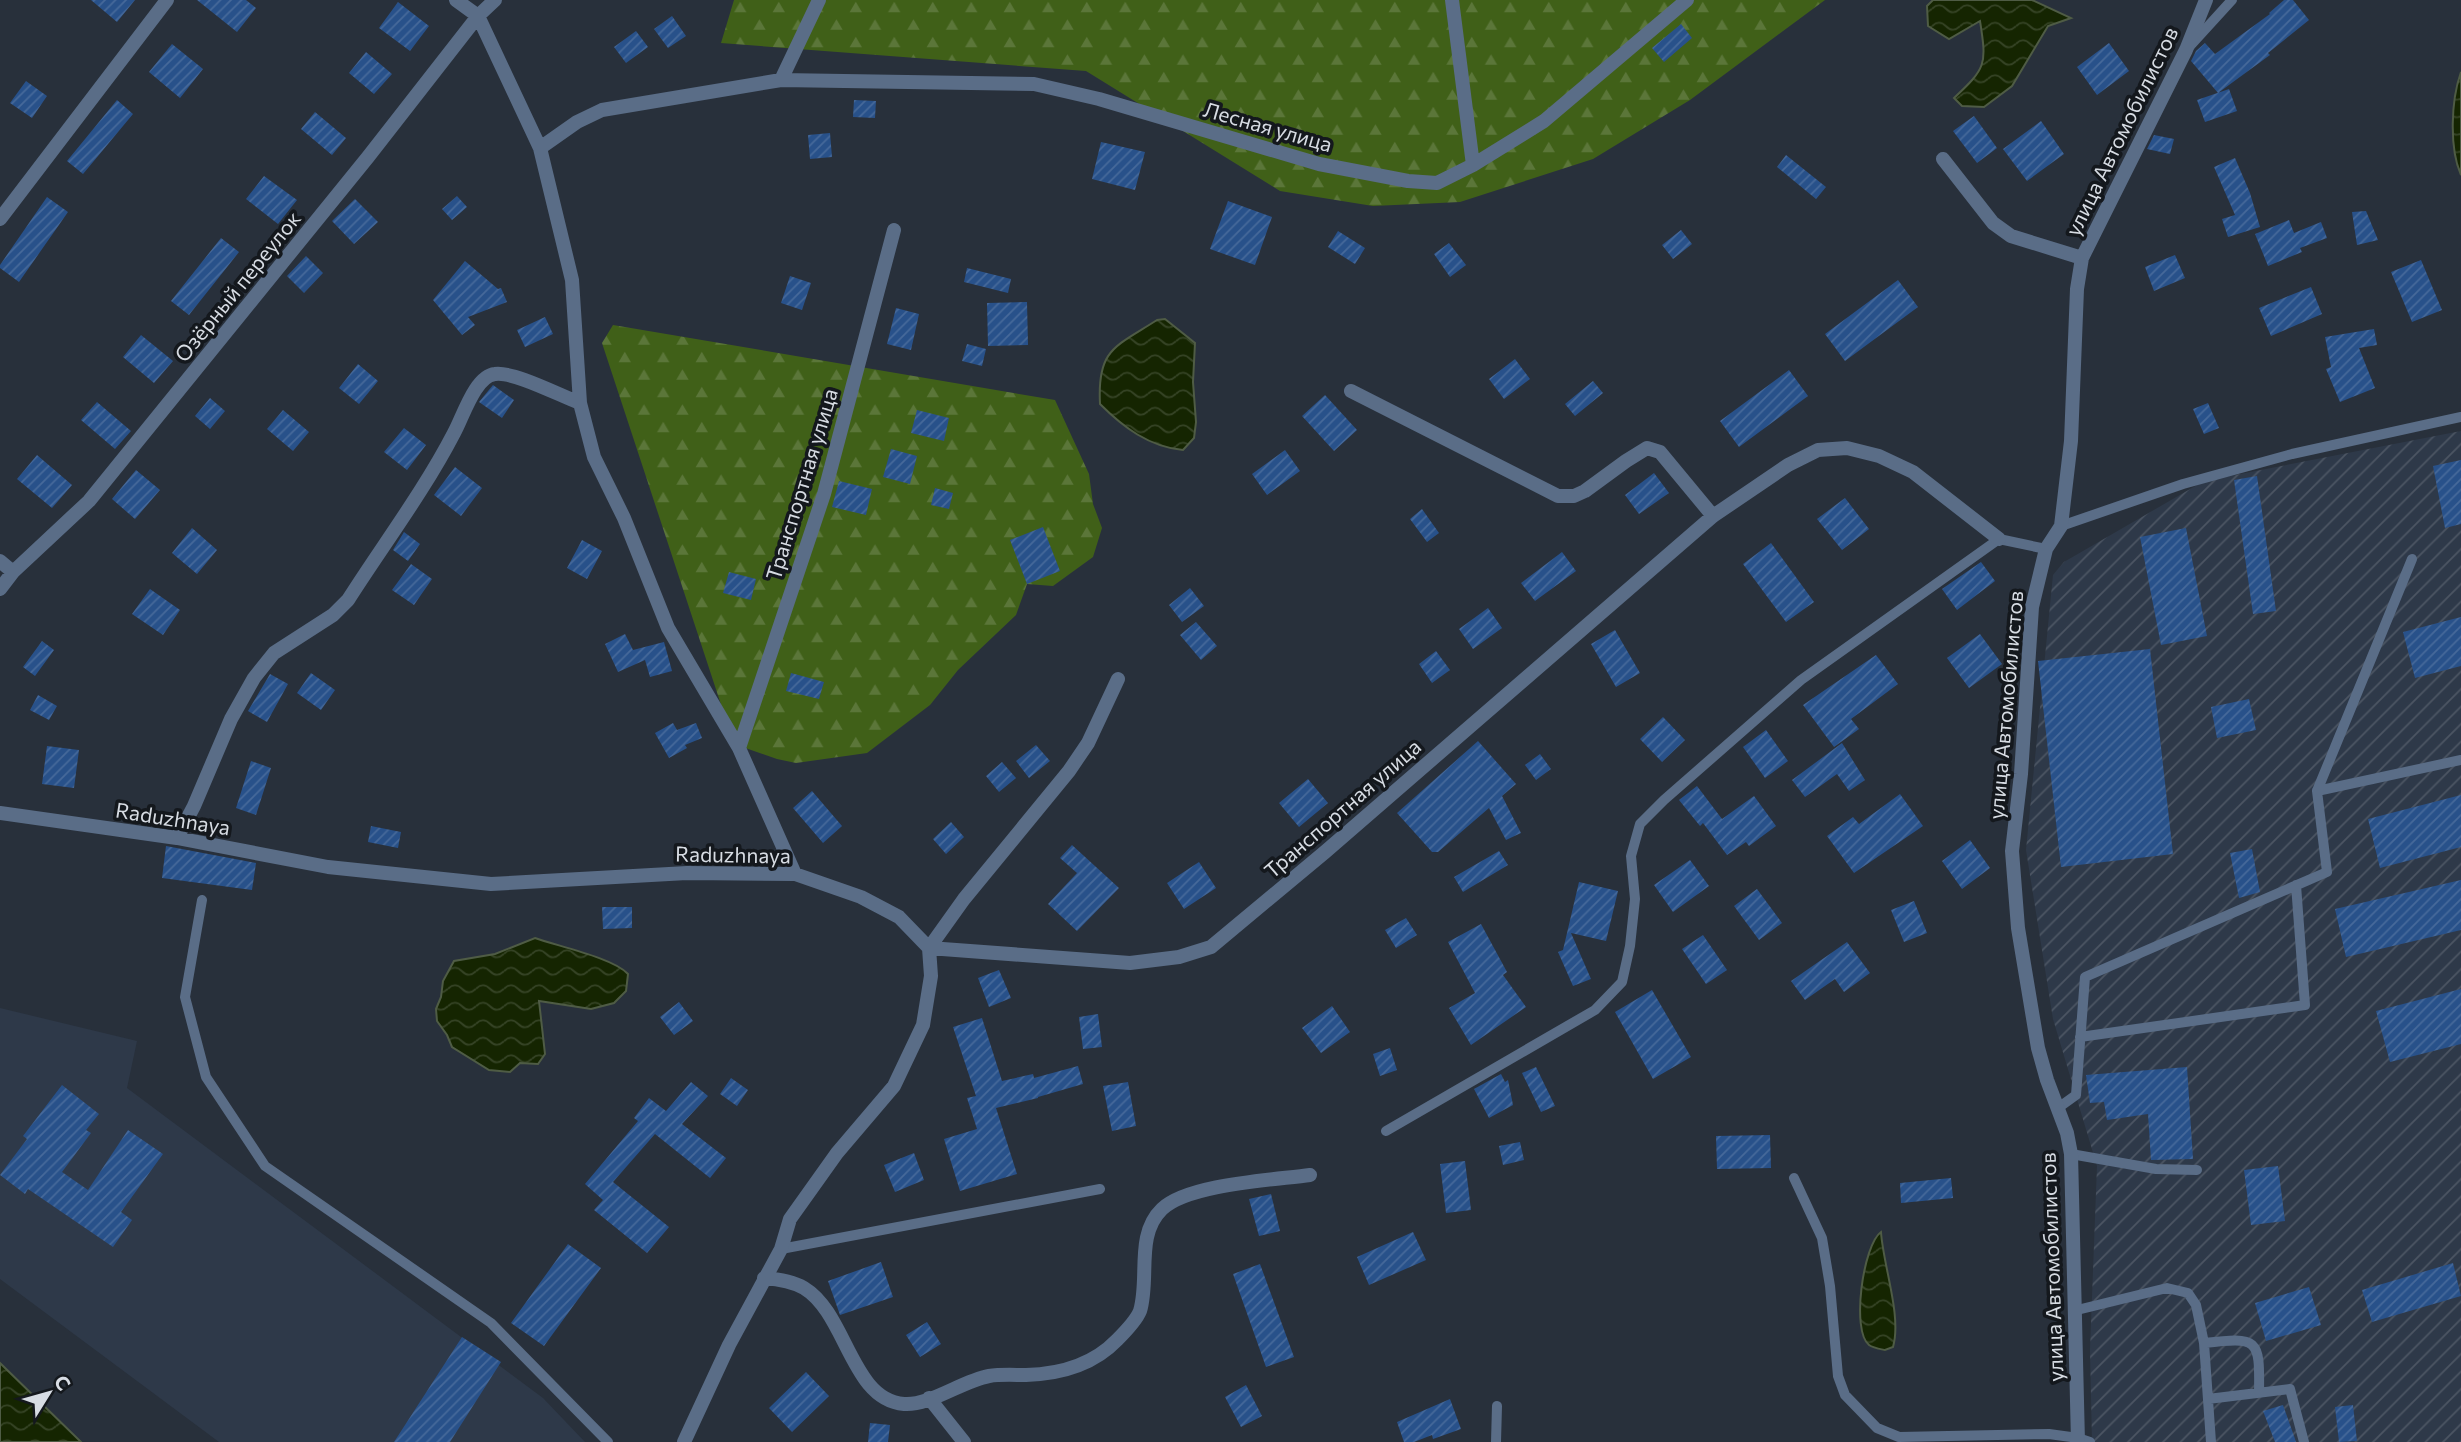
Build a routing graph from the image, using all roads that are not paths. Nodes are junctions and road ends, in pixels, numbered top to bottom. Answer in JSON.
{"nodes":[{"id":1,"x":167,"y":0,"type":"edge"},
{"id":2,"x":456,"y":0,"type":"edge"},
{"id":3,"x":495,"y":0,"type":"edge"},
{"id":4,"x":819,"y":0,"type":"edge"},
{"id":5,"x":1452,"y":0,"type":"edge"},
{"id":6,"x":1687,"y":0,"type":"edge"},
{"id":7,"x":2206,"y":0,"type":"edge"},
{"id":8,"x":2232,"y":0,"type":"edge"},
{"id":9,"x":478,"y":16,"type":"junction"},
{"id":10,"x":2186,"y":50,"type":"junction"},
{"id":11,"x":781,"y":80,"type":"junction"},
{"id":12,"x":540,"y":148,"type":"junction"},
{"id":13,"x":1943,"y":159,"type":"dead end"},
{"id":14,"x":1473,"y":165,"type":"junction"},
{"id":15,"x":0,"y":219,"type":"edge"},
{"id":16,"x":894,"y":230,"type":"dead end"},
{"id":17,"x":2082,"y":258,"type":"junction"},
{"id":18,"x":1351,"y":391,"type":"dead end"},
{"id":19,"x":580,"y":403,"type":"junction"},
{"id":20,"x":2461,"y":417,"type":"edge"},
{"id":21,"x":1713,"y":516,"type":"junction"},
{"id":22,"x":2061,"y":526,"type":"junction"},
{"id":23,"x":1999,"y":539,"type":"junction"},
{"id":24,"x":2046,"y":549,"type":"junction"},
{"id":25,"x":2412,"y":559,"type":"dead end"},
{"id":26,"x":0,"y":561,"type":"edge"},
{"id":27,"x":13,"y":572,"type":"junction"},
{"id":28,"x":0,"y":589,"type":"edge"},
{"id":29,"x":1118,"y":679,"type":"dead end"},
{"id":30,"x":739,"y":748,"type":"junction"},
{"id":31,"x":2461,"y":760,"type":"edge"},
{"id":32,"x":2317,"y":792,"type":"junction"},
{"id":33,"x":0,"y":813,"type":"edge"},
{"id":34,"x":177,"y":838,"type":"junction"},
{"id":35,"x":795,"y":874,"type":"junction"},
{"id":36,"x":2295,"y":885,"type":"junction"},
{"id":37,"x":202,"y":900,"type":"dead end"},
{"id":38,"x":929,"y":948,"type":"junction"},
{"id":39,"x":2080,"y":1037,"type":"junction"},
{"id":40,"x":2059,"y":1108,"type":"junction"},
{"id":41,"x":1386,"y":1130,"type":"dead end"},
{"id":42,"x":2070,"y":1154,"type":"junction"},
{"id":43,"x":2197,"y":1170,"type":"dead end"},
{"id":44,"x":1310,"y":1175,"type":"dead end"},
{"id":45,"x":1794,"y":1178,"type":"dead end"},
{"id":46,"x":1100,"y":1189,"type":"dead end"},
{"id":47,"x":781,"y":1249,"type":"junction"},
{"id":48,"x":764,"y":1278,"type":"junction"},
{"id":49,"x":2073,"y":1311,"type":"junction"},
{"id":50,"x":2204,"y":1343,"type":"junction"},
{"id":51,"x":2259,"y":1392,"type":"junction"},
{"id":52,"x":929,"y":1398,"type":"junction"},
{"id":53,"x":2208,"y":1399,"type":"junction"},
{"id":54,"x":1497,"y":1406,"type":"dead end"},
{"id":55,"x":2082,"y":1440,"type":"edge"},
{"id":56,"x":608,"y":1442,"type":"edge"},
{"id":57,"x":684,"y":1442,"type":"edge"},
{"id":58,"x":964,"y":1442,"type":"edge"},
{"id":59,"x":1496,"y":1442,"type":"edge"},
{"id":60,"x":2211,"y":1442,"type":"edge"},
{"id":61,"x":2304,"y":1442,"type":"edge"}],
"edges":[{"from":1,"to":15,"type":"street"},
{"from":2,"to":9,"type":"street"},
{"from":3,"to":9,"type":"street","name":"Озёрный переулок"},
{"from":4,"to":11,"type":"street"},
{"from":5,"to":14,"type":"street"},
{"from":6,"to":14,"type":"street","name":"Лесная улица"},
{"from":7,"to":10,"type":"street","name":"улица Автомобилистов"},
{"from":8,"to":10,"type":"lane"},
{"from":9,"to":12,"type":"street"},
{"from":9,"to":27,"type":"street","name":"Озёрный переулок"},
{"from":10,"to":17,"type":"street","name":"улица Автомобилистов"},
{"from":11,"to":12,"type":"street","name":"Лесная улица"},
{"from":11,"to":14,"type":"street","name":"Лесная улица"},
{"from":12,"to":19,"type":"street"},
{"from":13,"to":17,"type":"street"},
{"from":16,"to":30,"type":"street","name":"Транспортная улица"},
{"from":17,"to":22,"type":"street","name":"улица Автомобилистов"},
{"from":18,"to":21,"type":"street"},
{"from":19,"to":30,"type":"street"},
{"from":19,"to":34,"type":"street"},
{"from":20,"to":22,"type":"lane"},
{"from":21,"to":23,"type":"street","name":"Транспортная улица"},
{"from":21,"to":38,"type":"street","name":"Транспортная улица"},
{"from":22,"to":24,"type":"street","name":"улица Автомобилистов"},
{"from":23,"to":24,"type":"lane"},
{"from":23,"to":41,"type":"lane"},
{"from":24,"to":40,"type":"street","name":"улица Автомобилистов"},
{"from":25,"to":32,"type":"lane"},
{"from":26,"to":27,"type":"street"},
{"from":27,"to":28,"type":"street","name":"Озёрный переулок"},
{"from":29,"to":38,"type":"street"},
{"from":30,"to":35,"type":"street"},
{"from":31,"to":32,"type":"lane"},
{"from":32,"to":36,"type":"lane"},
{"from":33,"to":34,"type":"street","name":"Raduzhnaya"},
{"from":34,"to":35,"type":"street","name":"Raduzhnaya"},
{"from":35,"to":38,"type":"street","name":"Raduzhnaya"},
{"from":36,"to":39,"type":"lane"},
{"from":36,"to":39,"type":"lane"},
{"from":37,"to":56,"type":"lane"},
{"from":38,"to":47,"type":"street"},
{"from":39,"to":40,"type":"lane"},
{"from":40,"to":42,"type":"street","name":"улица Автомобилистов"},
{"from":42,"to":43,"type":"lane"},
{"from":42,"to":49,"type":"street","name":"улица Автомобилистов"},
{"from":44,"to":52,"type":"street"},
{"from":45,"to":55,"type":"lane"},
{"from":46,"to":47,"type":"lane"},
{"from":47,"to":48,"type":"street"},
{"from":48,"to":52,"type":"street"},
{"from":48,"to":57,"type":"street"},
{"from":49,"to":50,"type":"lane"},
{"from":49,"to":55,"type":"street","name":"улица Автомобилистов"},
{"from":50,"to":51,"type":"lane"},
{"from":50,"to":53,"type":"lane"},
{"from":51,"to":53,"type":"lane"},
{"from":51,"to":61,"type":"lane"},
{"from":52,"to":58,"type":"street"},
{"from":53,"to":60,"type":"lane"},
{"from":54,"to":59,"type":"lane"}]}
